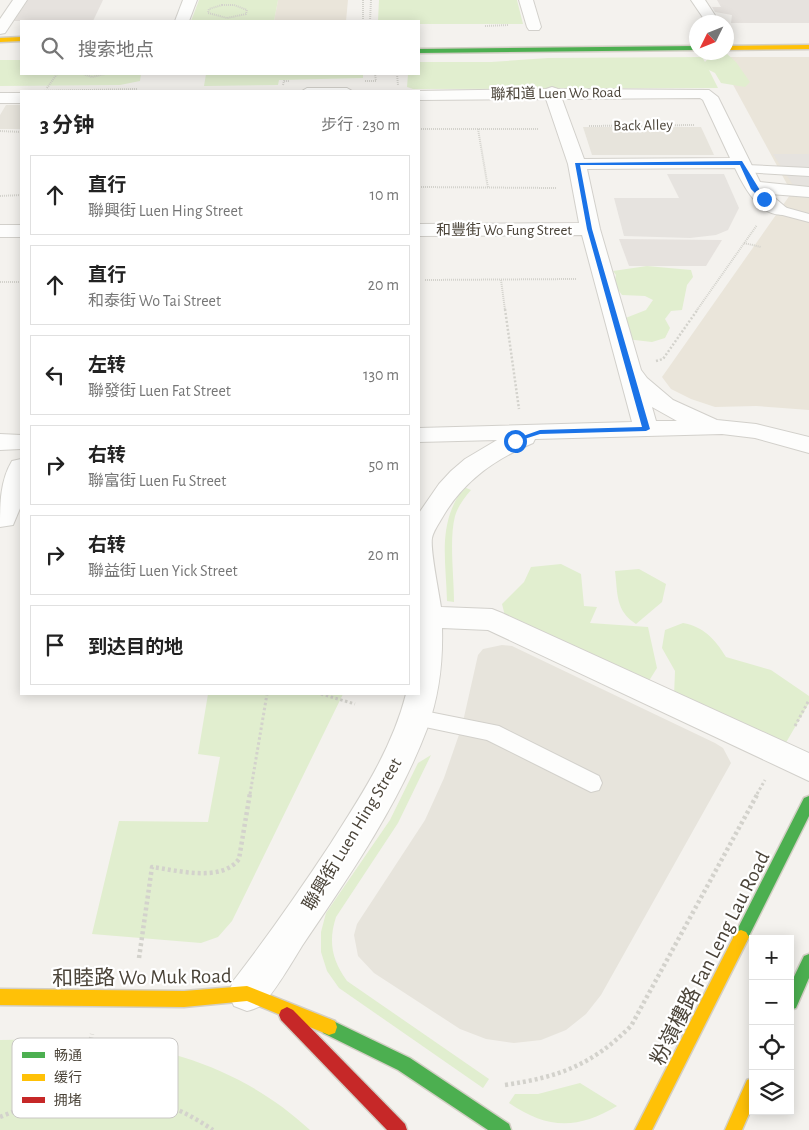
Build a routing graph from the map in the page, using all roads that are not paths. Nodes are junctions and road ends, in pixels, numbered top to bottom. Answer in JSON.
{"nodes":[{"id":1,"x":20,"y":0,"type":"edge"},
{"id":2,"x":190,"y":0,"type":"edge"},
{"id":3,"x":526,"y":0,"type":"edge"},
{"id":4,"x":698,"y":0,"type":"edge"},
{"id":5,"x":708,"y":15,"type":"edge"},
{"id":6,"x":182,"y":20,"type":"edge"},
{"id":7,"x":0,"y":30,"type":"edge"},
{"id":8,"x":538,"y":31,"type":"joint"},
{"id":9,"x":522,"y":36,"type":"dead end"},
{"id":10,"x":0,"y":40,"type":"edge"},
{"id":11,"x":20,"y":40,"type":"edge"},
{"id":12,"x":809,"y":47,"type":"edge"},
{"id":13,"x":689,"y":48,"type":"edge"},
{"id":14,"x":734,"y":48,"type":"edge"},
{"id":15,"x":0,"y":51,"type":"edge"},
{"id":16,"x":14,"y":51,"type":"dead end"},
{"id":17,"x":420,"y":51,"type":"edge"},
{"id":18,"x":552,"y":92,"type":"junction"},
{"id":19,"x":420,"y":95,"type":"edge"},
{"id":20,"x":0,"y":98,"type":"edge"},
{"id":21,"x":20,"y":98,"type":"edge"},
{"id":22,"x":577,"y":164,"type":"junction"},
{"id":23,"x":744,"y":166,"type":"junction"},
{"id":24,"x":809,"y":172,"type":"edge"},
{"id":25,"x":753,"y":187,"type":"junction"},
{"id":26,"x":809,"y":192,"type":"edge"},
{"id":27,"x":780,"y":210,"type":"joint"},
{"id":28,"x":809,"y":218,"type":"edge"},
{"id":29,"x":590,"y":229,"type":"junction"},
{"id":30,"x":420,"y":230,"type":"edge"},
{"id":31,"x":0,"y":231,"type":"edge"},
{"id":32,"x":20,"y":231,"type":"edge"},
{"id":33,"x":629,"y":371,"type":"junction"},
{"id":34,"x":722,"y":427,"type":"junction"},
{"id":35,"x":646,"y":429,"type":"junction"},
{"id":36,"x":809,"y":429,"type":"edge"},
{"id":37,"x":756,"y":431,"type":"junction"},
{"id":38,"x":540,"y":432,"type":"junction"},
{"id":39,"x":420,"y":435,"type":"edge"},
{"id":40,"x":0,"y":442,"type":"edge"},
{"id":41,"x":20,"y":442,"type":"edge"},
{"id":42,"x":809,"y":445,"type":"edge"},
{"id":43,"x":20,"y":471,"type":"edge"},
{"id":44,"x":8,"y":519,"type":"edge"},
{"id":45,"x":420,"y":536,"type":"edge"},
{"id":46,"x":420,"y":548,"type":"edge"},
{"id":47,"x":428,"y":617,"type":"junction"},
{"id":48,"x":414,"y":717,"type":"junction"},
{"id":49,"x":809,"y":768,"type":"edge"},
{"id":50,"x":591,"y":783,"type":"dead end"},
{"id":51,"x":809,"y":802,"type":"edge"},
{"id":52,"x":809,"y":961,"type":"edge"},
{"id":53,"x":246,"y":993,"type":"junction"},
{"id":54,"x":794,"y":994,"type":"edge"},
{"id":55,"x":0,"y":997,"type":"edge"},
{"id":56,"x":280,"y":1009,"type":"junction"},
{"id":57,"x":749,"y":1095,"type":"edge"},
{"id":58,"x":399,"y":1130,"type":"edge"},
{"id":59,"x":502,"y":1130,"type":"edge"},
{"id":60,"x":643,"y":1130,"type":"edge"},
{"id":61,"x":733,"y":1130,"type":"edge"}],
"edges":[{"from":1,"to":7,"type":"street"},
{"from":2,"to":6,"type":"street"},
{"from":3,"to":8,"type":"street"},
{"from":4,"to":5,"type":"street"},
{"from":8,"to":9,"type":"street"},
{"from":10,"to":11,"type":"street"},
{"from":12,"to":14,"type":"street"},
{"from":13,"to":17,"type":"street"},
{"from":15,"to":16,"type":"street"},
{"from":18,"to":19,"type":"street","name":"聯和道 Luen Wo Road"},
{"from":18,"to":22,"type":"street"},
{"from":18,"to":23,"type":"street","name":"聯和道 Luen Wo Road"},
{"from":20,"to":21,"type":"street"},
{"from":22,"to":23,"type":"street"},
{"from":22,"to":29,"type":"street"},
{"from":23,"to":24,"type":"lane"},
{"from":23,"to":25,"type":"street"},
{"from":25,"to":26,"type":"street"},
{"from":25,"to":27,"type":"street"},
{"from":27,"to":28,"type":"lane"},
{"from":29,"to":30,"type":"street","name":"和豐街 Wo Fung Street"},
{"from":29,"to":33,"type":"street"},
{"from":31,"to":32,"type":"street"},
{"from":33,"to":34,"type":"street"},
{"from":33,"to":35,"type":"street"},
{"from":34,"to":35,"type":"street"},
{"from":34,"to":37,"type":"street"},
{"from":35,"to":38,"type":"street"},
{"from":36,"to":37,"type":"street"},
{"from":37,"to":42,"type":"street"},
{"from":38,"to":39,"type":"street"},
{"from":38,"to":45,"type":"street","name":"聯興街 Luen Hing Street"},
{"from":40,"to":41,"type":"street"},
{"from":43,"to":44,"type":"street"},
{"from":46,"to":47,"type":"street","name":"聯興街 Luen Hing Street"},
{"from":47,"to":48,"type":"street","name":"聯興街 Luen Hing Street"},
{"from":47,"to":49,"type":"street"},
{"from":48,"to":50,"type":"lane"},
{"from":48,"to":53,"type":"street","name":"聯興街 Luen Hing Street"},
{"from":51,"to":60,"type":"street","name":"粉嶺樓路 Fan Leng Lau Road"},
{"from":52,"to":54,"type":"street"},
{"from":53,"to":55,"type":"street","name":"和睦路 Wo Muk Road"},
{"from":53,"to":56,"type":"street","name":"和睦路 Wo Muk Road"},
{"from":56,"to":58,"type":"street","name":"和睦路 Wo Muk Road"},
{"from":56,"to":59,"type":"street","name":"和睦路 Wo Muk Road"},
{"from":57,"to":61,"type":"street"}]}
